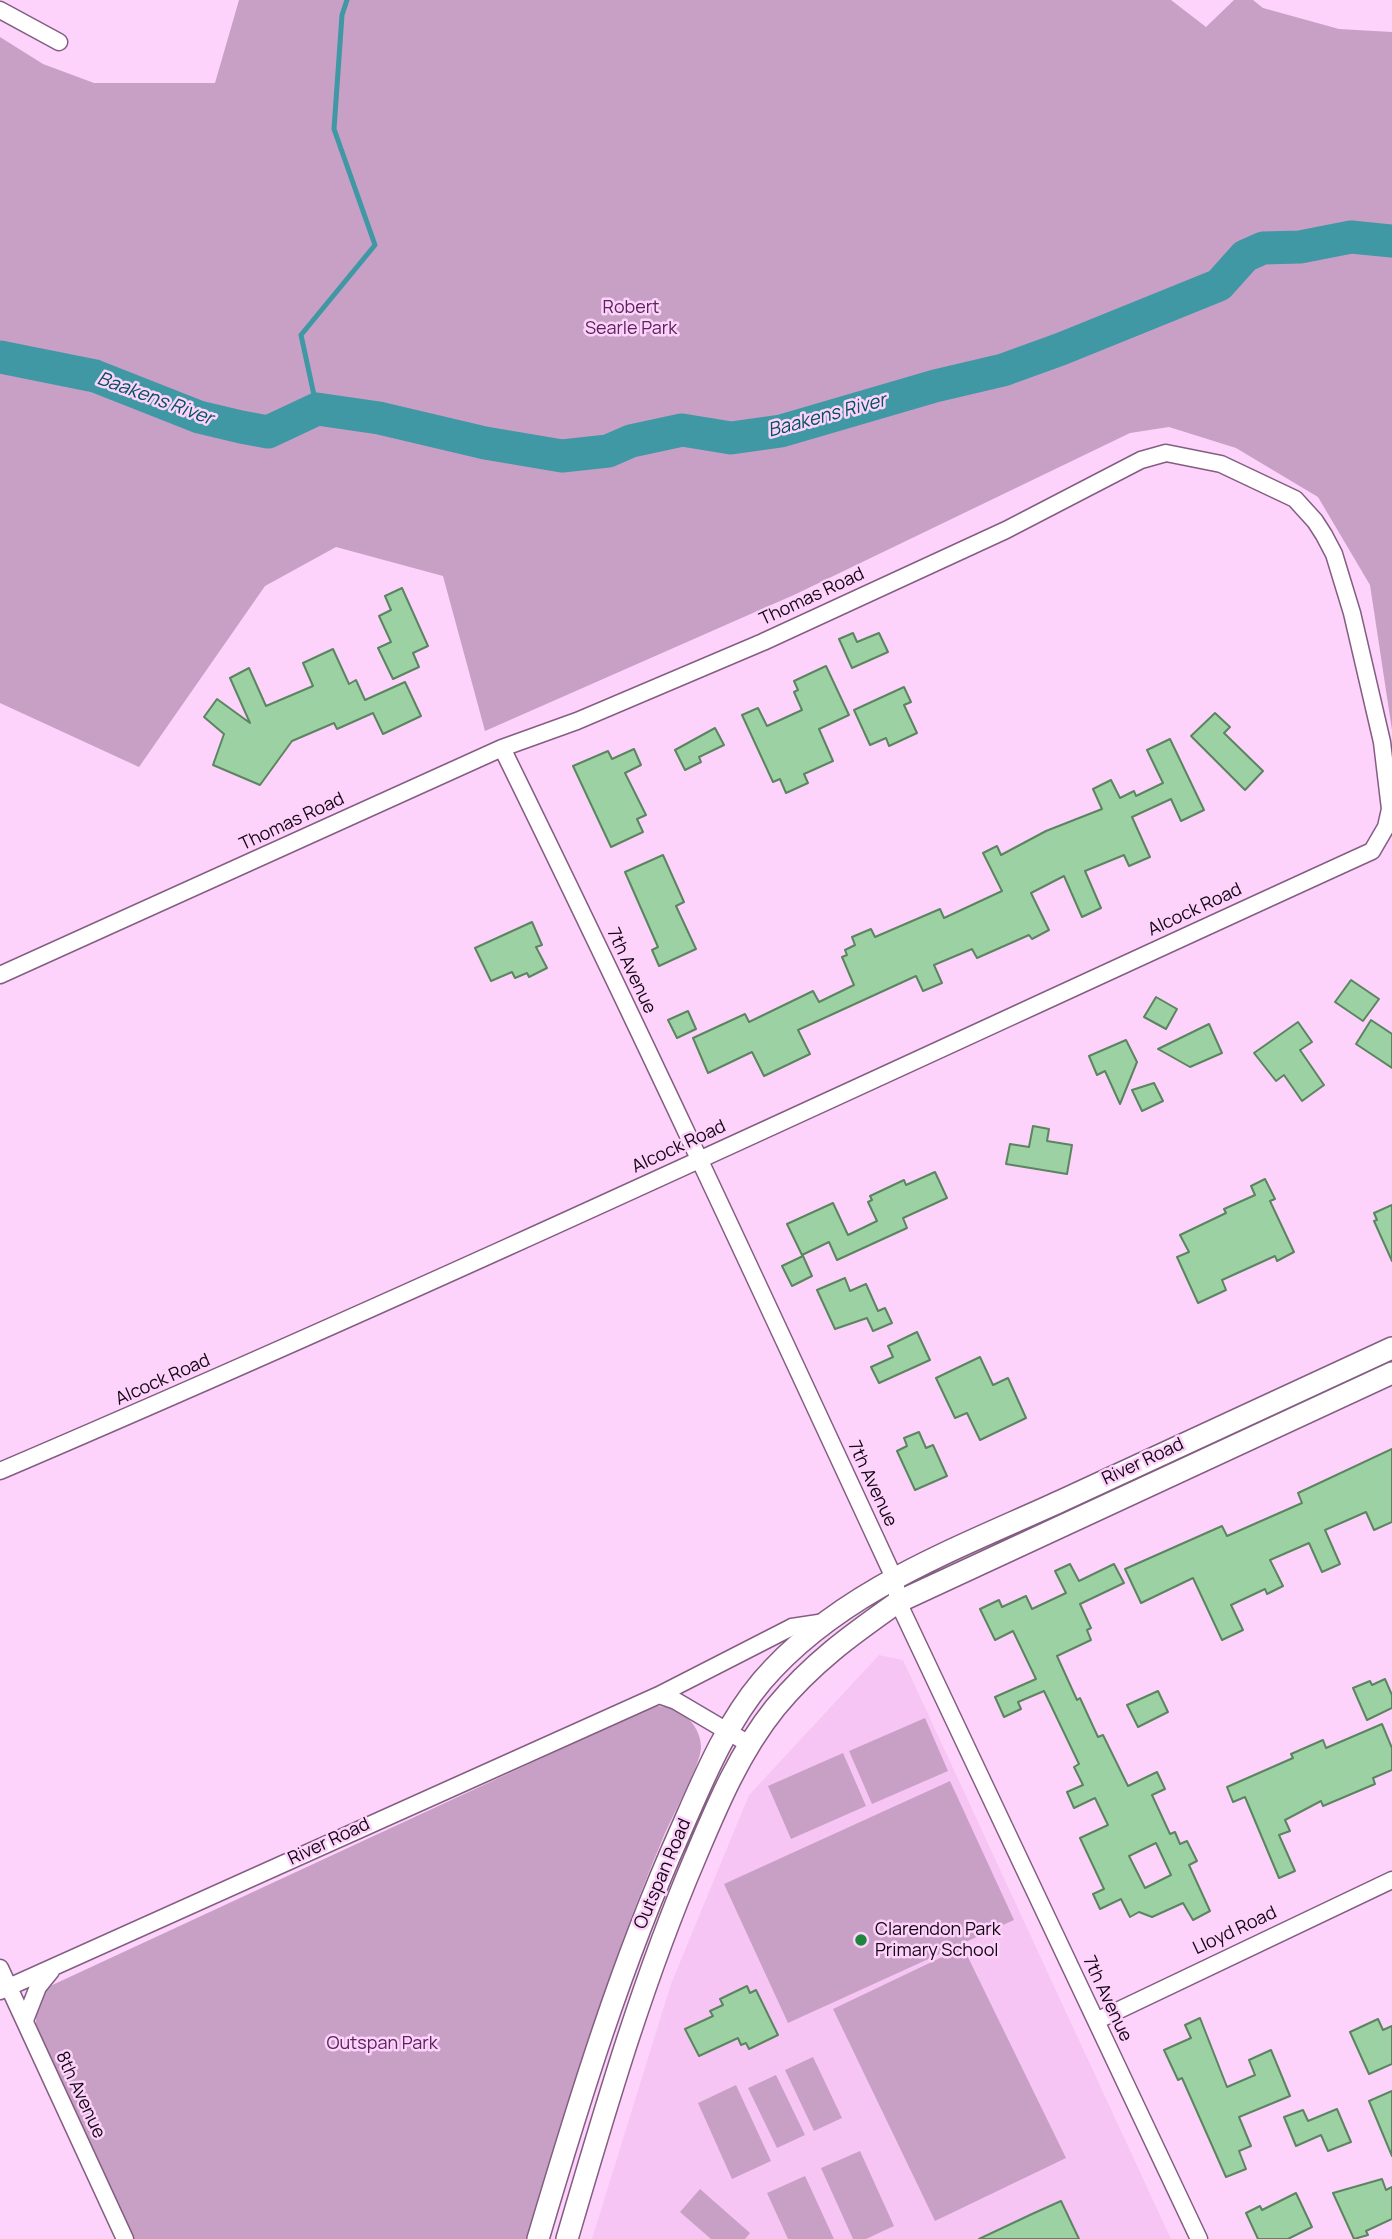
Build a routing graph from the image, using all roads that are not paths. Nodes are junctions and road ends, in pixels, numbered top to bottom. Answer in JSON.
{"nodes":[{"id":1,"x":0,"y":10,"type":"edge"},
{"id":2,"x":59,"y":42,"type":"dead end"},
{"id":3,"x":502,"y":748,"type":"junction"},
{"id":4,"x":1372,"y":851,"type":"joint"},
{"id":5,"x":0,"y":975,"type":"edge"},
{"id":6,"x":699,"y":1159,"type":"junction"},
{"id":7,"x":1392,"y":1348,"type":"edge"},
{"id":8,"x":1392,"y":1373,"type":"edge"},
{"id":9,"x":1190,"y":1441,"type":"junction"},
{"id":10,"x":1200,"y":1461,"type":"junction"},
{"id":11,"x":0,"y":1471,"type":"edge"},
{"id":12,"x":895,"y":1580,"type":"junction"},
{"id":13,"x":898,"y":1602,"type":"junction"},
{"id":14,"x":825,"y":1622,"type":"junction"},
{"id":15,"x":659,"y":1695,"type":"junction"},
{"id":16,"x":727,"y":1733,"type":"junction"},
{"id":17,"x":749,"y":1744,"type":"junction"},
{"id":18,"x":1392,"y":1880,"type":"edge"},
{"id":19,"x":55,"y":1967,"type":"junction"},
{"id":20,"x":0,"y":1968,"type":"edge"},
{"id":21,"x":5,"y":1989,"type":"edge"},
{"id":22,"x":24,"y":2020,"type":"junction"},
{"id":23,"x":1096,"y":2021,"type":"junction"},
{"id":24,"x":125,"y":2239,"type":"edge"},
{"id":25,"x":538,"y":2239,"type":"edge"},
{"id":26,"x":567,"y":2239,"type":"edge"},
{"id":27,"x":1199,"y":2239,"type":"edge"}],
"edges":[{"from":1,"to":2,"type":"street"},
{"from":3,"to":4,"type":"street","name":"Thomas Road"},
{"from":3,"to":5,"type":"street","name":"Thomas Road"},
{"from":3,"to":6,"type":"street","name":"7th Avenue"},
{"from":4,"to":6,"type":"street","name":"Alcock Road"},
{"from":6,"to":11,"type":"street","name":"Alcock Road"},
{"from":6,"to":12,"type":"street","name":"7th Avenue"},
{"from":7,"to":9,"type":"main road","name":"River Road"},
{"from":8,"to":10,"type":"main road","name":"River Road"},
{"from":9,"to":10,"type":"main road"},
{"from":9,"to":12,"type":"main road","name":"River Road"},
{"from":10,"to":13,"type":"main road","name":"River Road"},
{"from":12,"to":13,"type":"street","name":"7th Avenue"},
{"from":12,"to":14,"type":"main road","name":"Outspan Road"},
{"from":13,"to":17,"type":"main road","name":"Outspan Road"},
{"from":13,"to":23,"type":"street","name":"7th Avenue"},
{"from":14,"to":15,"type":"street","name":"River Road"},
{"from":14,"to":16,"type":"main road","name":"Outspan Road"},
{"from":15,"to":16,"type":"street"},
{"from":15,"to":19,"type":"street","name":"River Road"},
{"from":16,"to":17,"type":"street"},
{"from":16,"to":25,"type":"main road","name":"Outspan Road"},
{"from":17,"to":26,"type":"main road","name":"Outspan Road"},
{"from":18,"to":23,"type":"street","name":"Lloyd Road"},
{"from":19,"to":21,"type":"street","name":"River Road"},
{"from":19,"to":22,"type":"street"},
{"from":20,"to":21,"type":"street","name":"8th Avenue"},
{"from":21,"to":22,"type":"street","name":"8th Avenue"},
{"from":22,"to":24,"type":"street","name":"8th Avenue"},
{"from":23,"to":27,"type":"street","name":"7th Avenue"}]}
